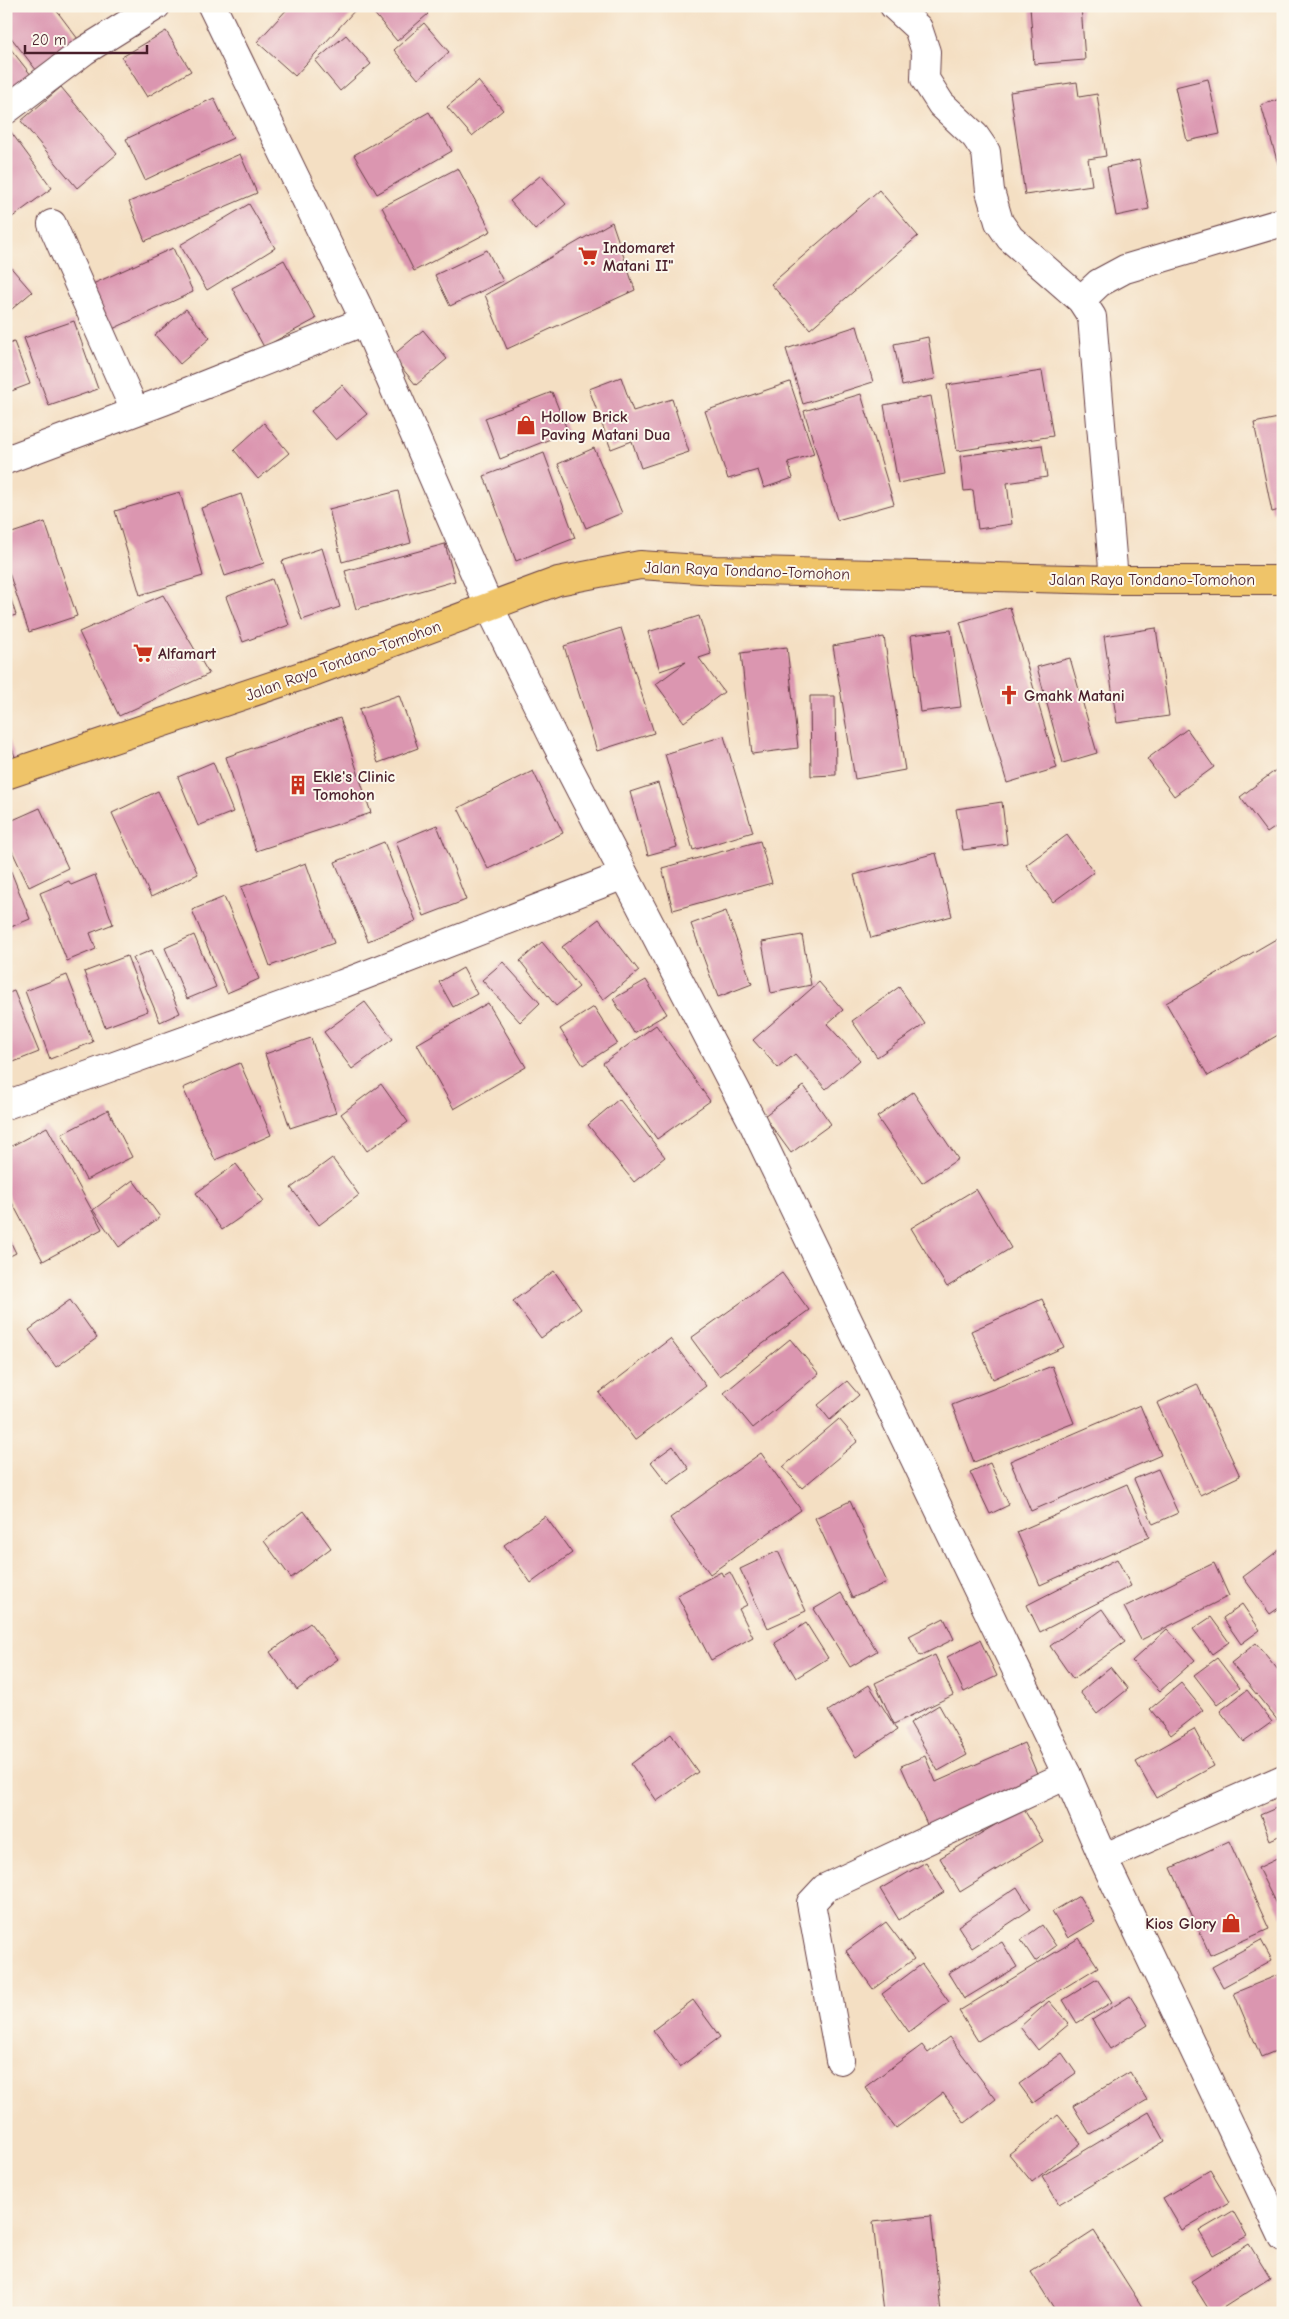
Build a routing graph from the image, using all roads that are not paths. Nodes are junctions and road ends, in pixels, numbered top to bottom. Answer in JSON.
{"nodes":[{"id":1,"x":156,"y":6,"type":"edge"},
{"id":2,"x":213,"y":6,"type":"edge"},
{"id":3,"x":894,"y":6,"type":"edge"},
{"id":4,"x":6,"y":110,"type":"edge"},
{"id":5,"x":1283,"y":222,"type":"edge"},
{"id":6,"x":52,"y":224,"type":"dead end"},
{"id":7,"x":1080,"y":300,"type":"junction"},
{"id":8,"x":364,"y":320,"type":"junction"},
{"id":9,"x":135,"y":411,"type":"junction"},
{"id":10,"x":6,"y":460,"type":"edge"},
{"id":11,"x":1114,"y":580,"type":"junction"},
{"id":12,"x":1283,"y":580,"type":"edge"},
{"id":13,"x":489,"y":606,"type":"junction"},
{"id":14,"x":6,"y":776,"type":"edge"},
{"id":15,"x":624,"y":876,"type":"junction"},
{"id":16,"x":6,"y":1104,"type":"edge"},
{"id":17,"x":1067,"y":1775,"type":"junction"},
{"id":18,"x":1283,"y":1779,"type":"edge"},
{"id":19,"x":1103,"y":1858,"type":"junction"},
{"id":20,"x":840,"y":2060,"type":"dead end"},
{"id":21,"x":1283,"y":2237,"type":"edge"}],
"edges":[{"from":1,"to":4,"type":"street"},
{"from":2,"to":8,"type":"street"},
{"from":3,"to":7,"type":"street"},
{"from":5,"to":7,"type":"street"},
{"from":6,"to":9,"type":"street"},
{"from":7,"to":11,"type":"street"},
{"from":8,"to":9,"type":"street"},
{"from":8,"to":13,"type":"street"},
{"from":9,"to":10,"type":"street"},
{"from":11,"to":12,"type":"highway","name":"Jalan Raya Tondano-Tomohon"},
{"from":11,"to":13,"type":"highway","name":"Jalan Raya Tondano-Tomohon"},
{"from":13,"to":14,"type":"highway","name":"Jalan Raya Tondano-Tomohon"},
{"from":13,"to":15,"type":"street"},
{"from":15,"to":16,"type":"street"},
{"from":15,"to":17,"type":"street"},
{"from":17,"to":19,"type":"street"},
{"from":17,"to":20,"type":"street"},
{"from":18,"to":19,"type":"street"},
{"from":19,"to":21,"type":"street"}]}
